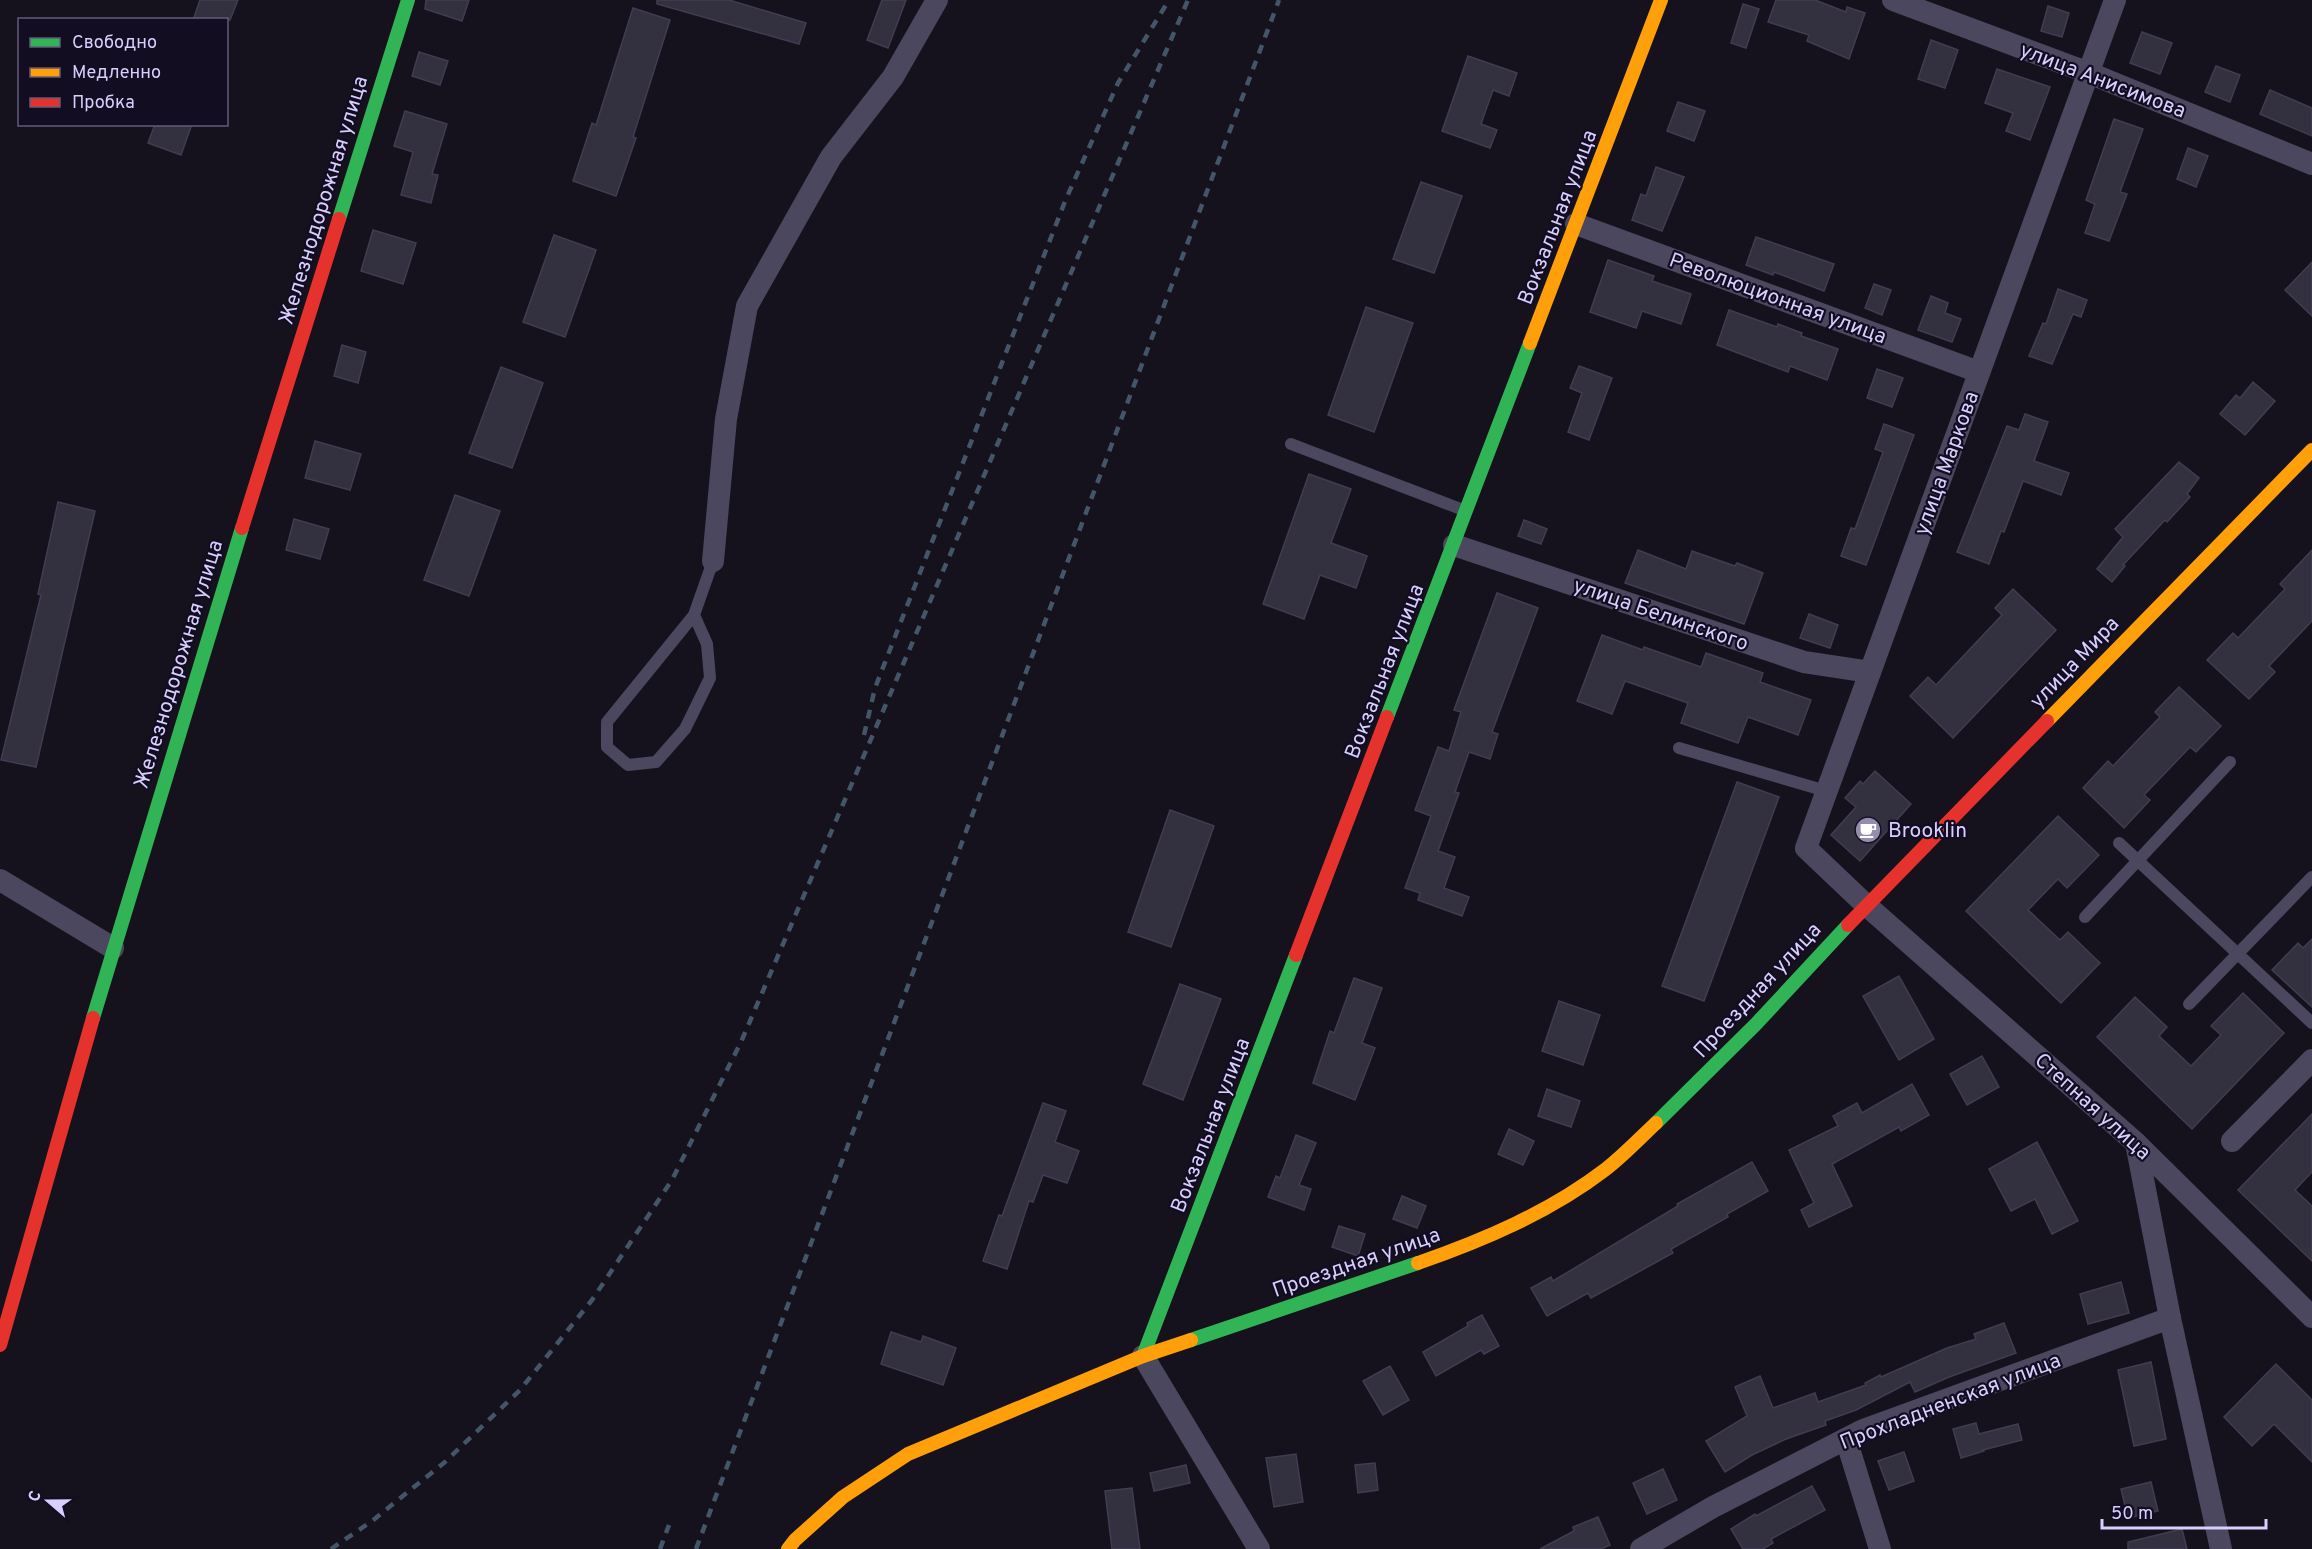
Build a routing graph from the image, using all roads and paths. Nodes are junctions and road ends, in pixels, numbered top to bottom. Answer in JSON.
{"nodes":[{"id":1,"x":408,"y":0,"type":"edge"},
{"id":2,"x":937,"y":0,"type":"edge"},
{"id":3,"x":1661,"y":0,"type":"edge"},
{"id":4,"x":1893,"y":0,"type":"edge"},
{"id":5,"x":2115,"y":0,"type":"edge"},
{"id":6,"x":2088,"y":73,"type":"junction"},
{"id":7,"x":2312,"y":164,"type":"edge"},
{"id":8,"x":1576,"y":224,"type":"junction"},
{"id":9,"x":1979,"y":372,"type":"junction"},
{"id":10,"x":1291,"y":444,"type":"dead end"},
{"id":11,"x":2312,"y":450,"type":"edge"},
{"id":12,"x":1467,"y":512,"type":"junction"},
{"id":13,"x":1454,"y":545,"type":"junction"},
{"id":14,"x":713,"y":561,"type":"joint"},
{"id":15,"x":694,"y":615,"type":"junction"},
{"id":16,"x":1870,"y":672,"type":"junction"},
{"id":17,"x":1679,"y":748,"type":"dead end"},
{"id":18,"x":2230,"y":762,"type":"dead end"},
{"id":19,"x":1826,"y":791,"type":"junction"},
{"id":20,"x":2119,"y":843,"type":"dead end"},
{"id":21,"x":2138,"y":861,"type":"junction"},
{"id":22,"x":2312,"y":876,"type":"edge"},
{"id":23,"x":0,"y":879,"type":"edge"},
{"id":24,"x":1866,"y":904,"type":"junction"},
{"id":25,"x":2085,"y":917,"type":"dead end"},
{"id":26,"x":113,"y":948,"type":"junction"},
{"id":27,"x":2238,"y":954,"type":"junction"},
{"id":28,"x":2189,"y":1004,"type":"dead end"},
{"id":29,"x":2312,"y":1023,"type":"edge"},
{"id":30,"x":2312,"y":1060,"type":"edge"},
{"id":31,"x":2232,"y":1141,"type":"dead end"},
{"id":32,"x":2136,"y":1143,"type":"junction"},
{"id":33,"x":2170,"y":1317,"type":"junction"},
{"id":34,"x":2312,"y":1317,"type":"edge"},
{"id":35,"x":0,"y":1345,"type":"edge"},
{"id":36,"x":1143,"y":1356,"type":"junction"},
{"id":37,"x":1846,"y":1438,"type":"junction"},
{"id":38,"x":788,"y":1549,"type":"edge"},
{"id":39,"x":1258,"y":1549,"type":"edge"},
{"id":40,"x":1641,"y":1549,"type":"edge"},
{"id":41,"x":1880,"y":1549,"type":"edge"},
{"id":42,"x":2221,"y":1549,"type":"edge"}],
"edges":[{"from":1,"to":26,"type":"street","name":"Железнодорожная улица"},
{"from":2,"to":14,"type":"street"},
{"from":3,"to":8,"type":"street","name":"Вокзальная улица"},
{"from":4,"to":6,"type":"street","name":"улица Анисимова"},
{"from":5,"to":6,"type":"street","name":"улица Маркова"},
{"from":6,"to":7,"type":"street","name":"улица Анисимова"},
{"from":6,"to":9,"type":"street","name":"улица Маркова"},
{"from":8,"to":9,"type":"street","name":"Революционная улица"},
{"from":8,"to":12,"type":"street","name":"Вокзальная улица"},
{"from":9,"to":16,"type":"street","name":"улица Маркова"},
{"from":10,"to":12,"type":"lane"},
{"from":11,"to":24,"type":"street","name":"улица Мира"},
{"from":12,"to":13,"type":"street","name":"Вокзальная улица"},
{"from":13,"to":16,"type":"street","name":"улица Белинского"},
{"from":13,"to":36,"type":"street","name":"Вокзальная улица"},
{"from":14,"to":15,"type":"lane"},
{"from":15,"to":15,"type":"lane"},
{"from":16,"to":19,"type":"street","name":"улица Маркова"},
{"from":17,"to":19,"type":"lane"},
{"from":18,"to":21,"type":"lane"},
{"from":19,"to":24,"type":"street","name":"улица Маркова"},
{"from":20,"to":21,"type":"lane"},
{"from":21,"to":25,"type":"lane"},
{"from":21,"to":27,"type":"lane"},
{"from":22,"to":27,"type":"lane"},
{"from":23,"to":26,"type":"street"},
{"from":24,"to":32,"type":"street","name":"Степная улица"},
{"from":24,"to":36,"type":"street","name":"Проездная улица"},
{"from":26,"to":35,"type":"street","name":"Железнодорожная улица"},
{"from":27,"to":28,"type":"lane"},
{"from":27,"to":29,"type":"lane"},
{"from":30,"to":31,"type":"street"},
{"from":32,"to":33,"type":"street"},
{"from":32,"to":34,"type":"street","name":"Степная улица"},
{"from":33,"to":37,"type":"street","name":"Прохладненская улица"},
{"from":33,"to":42,"type":"street"},
{"from":36,"to":38,"type":"street","name":"Проездная улица"},
{"from":36,"to":39,"type":"street"},
{"from":37,"to":40,"type":"street","name":"Прохладненская улица"},
{"from":37,"to":41,"type":"street"}]}
